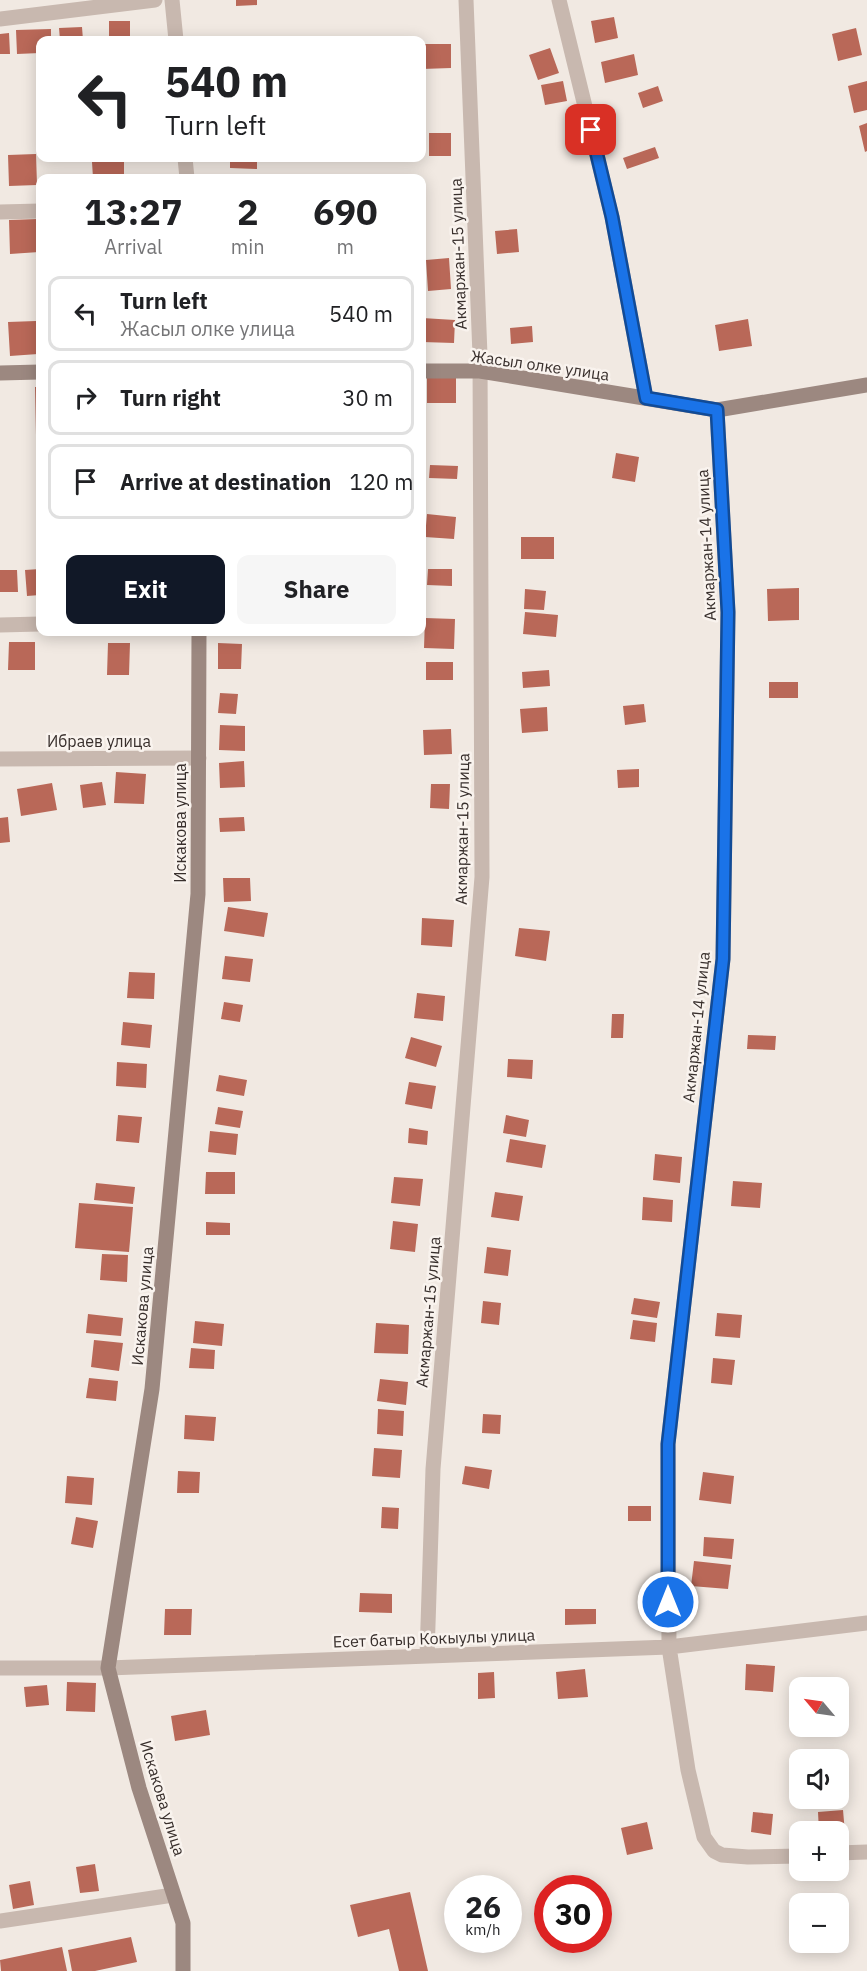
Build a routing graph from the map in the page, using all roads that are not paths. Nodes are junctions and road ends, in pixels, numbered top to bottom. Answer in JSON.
{"nodes":[{"id":1,"x":155,"y":0,"type":"edge"},
{"id":2,"x":172,"y":0,"type":"edge"},
{"id":3,"x":466,"y":0,"type":"edge"},
{"id":4,"x":559,"y":0,"type":"edge"},
{"id":5,"x":0,"y":19,"type":"edge"},
{"id":6,"x":176,"y":36,"type":"edge"},
{"id":7,"x":36,"y":211,"type":"edge"},
{"id":8,"x":0,"y":212,"type":"edge"},
{"id":9,"x":426,"y":371,"type":"edge"},
{"id":10,"x":480,"y":371,"type":"junction"},
{"id":11,"x":36,"y":372,"type":"edge"},
{"id":12,"x":0,"y":373,"type":"edge"},
{"id":13,"x":867,"y":385,"type":"edge"},
{"id":14,"x":646,"y":398,"type":"junction"},
{"id":15,"x":717,"y":410,"type":"junction"},
{"id":16,"x":36,"y":624,"type":"edge"},
{"id":17,"x":0,"y":625,"type":"edge"},
{"id":18,"x":199,"y":636,"type":"edge"},
{"id":19,"x":199,"y":758,"type":"junction"},
{"id":20,"x":0,"y":759,"type":"edge"},
{"id":21,"x":867,"y":1623,"type":"edge"},
{"id":22,"x":669,"y":1647,"type":"junction"},
{"id":23,"x":427,"y":1656,"type":"junction"},
{"id":24,"x":0,"y":1668,"type":"edge"},
{"id":25,"x":108,"y":1668,"type":"junction"},
{"id":26,"x":867,"y":1852,"type":"edge"},
{"id":27,"x":849,"y":1853,"type":"edge"},
{"id":28,"x":789,"y":1856,"type":"edge"},
{"id":29,"x":173,"y":1895,"type":"junction"},
{"id":30,"x":0,"y":1921,"type":"edge"},
{"id":31,"x":183,"y":1971,"type":"edge"}],
"edges":[{"from":1,"to":5,"type":"street"},
{"from":2,"to":6,"type":"street"},
{"from":3,"to":10,"type":"street","name":"Акмаржан-15 улица"},
{"from":4,"to":14,"type":"street"},
{"from":7,"to":8,"type":"street"},
{"from":9,"to":10,"type":"street","name":"Жасыл олке улица"},
{"from":10,"to":14,"type":"street","name":"Жасыл олке улица"},
{"from":10,"to":23,"type":"street","name":"Акмаржан-15 улица"},
{"from":11,"to":12,"type":"street"},
{"from":13,"to":15,"type":"street","name":"Жасыл олке улица"},
{"from":14,"to":15,"type":"street","name":"Жасыл олке улица"},
{"from":15,"to":22,"type":"street","name":"Акмаржан-14 улица"},
{"from":16,"to":17,"type":"street"},
{"from":18,"to":19,"type":"street","name":"Искакова улица"},
{"from":19,"to":20,"type":"street","name":"Ибраев улица"},
{"from":19,"to":25,"type":"street","name":"Искакова улица"},
{"from":21,"to":22,"type":"street","name":"Есет батыр Кокыулы улица"},
{"from":22,"to":23,"type":"street","name":"Есет батыр Кокыулы улица"},
{"from":22,"to":28,"type":"street","name":"Акмаржан-14 улица"},
{"from":23,"to":25,"type":"street","name":"Есет батыр Кокыулы улица"},
{"from":24,"to":25,"type":"street","name":"Есет батыр Кокыулы улица"},
{"from":25,"to":29,"type":"street","name":"Искакова улица"},
{"from":26,"to":27,"type":"street"},
{"from":29,"to":30,"type":"street"},
{"from":29,"to":31,"type":"street","name":"Искакова улица"}]}
